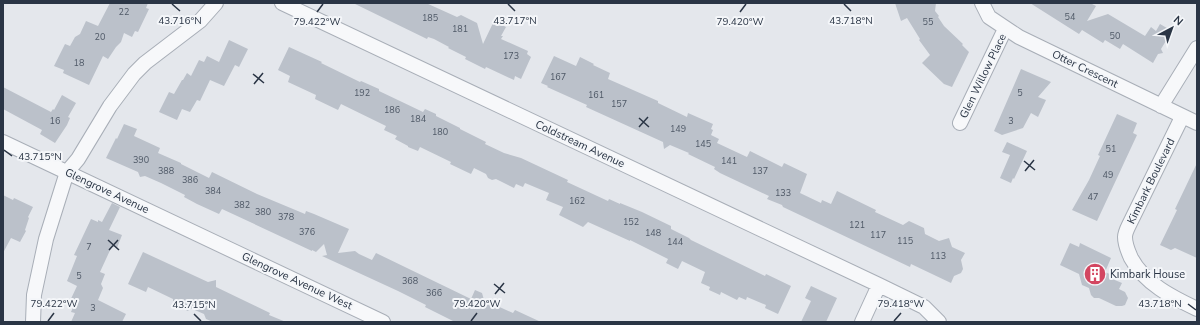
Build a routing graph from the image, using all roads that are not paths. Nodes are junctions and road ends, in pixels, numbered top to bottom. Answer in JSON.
{"nodes":[{"id":1,"x":216,"y":3,"type":"edge"},
{"id":2,"x":282,"y":3,"type":"edge"},
{"id":3,"x":982,"y":3,"type":"edge"},
{"id":4,"x":1006,"y":29,"type":"junction"},
{"id":5,"x":1197,"y":48,"type":"edge"},
{"id":6,"x":1161,"y":106,"type":"junction"},
{"id":7,"x":1182,"y":116,"type":"junction"},
{"id":8,"x":960,"y":123,"type":"dead end"},
{"id":9,"x":1197,"y":123,"type":"edge"},
{"id":10,"x":3,"y":142,"type":"edge"},
{"id":11,"x":68,"y":172,"type":"junction"},
{"id":12,"x":211,"y":241,"type":"joint"},
{"id":13,"x":879,"y":285,"type":"junction"},
{"id":14,"x":1197,"y":309,"type":"edge"},
{"id":15,"x":33,"y":322,"type":"edge"},
{"id":16,"x":383,"y":322,"type":"edge"},
{"id":17,"x":862,"y":322,"type":"edge"},
{"id":18,"x":939,"y":322,"type":"edge"}],
"edges":[{"from":1,"to":11,"type":"street"},
{"from":2,"to":13,"type":"street","name":"Coldstream Avenue"},
{"from":3,"to":4,"type":"street","name":"Otter Crescent"},
{"from":4,"to":6,"type":"street","name":"Otter Crescent"},
{"from":4,"to":8,"type":"street","name":"Glen Willow Place"},
{"from":5,"to":6,"type":"street"},
{"from":6,"to":7,"type":"street","name":"Otter Crescent"},
{"from":7,"to":9,"type":"street","name":"Otter Crescent"},
{"from":7,"to":14,"type":"street","name":"Kimbark Boulevard"},
{"from":10,"to":11,"type":"street","name":"Glengrove Avenue"},
{"from":11,"to":12,"type":"street","name":"Glengrove Avenue"},
{"from":11,"to":15,"type":"street"},
{"from":12,"to":16,"type":"street","name":"Glengrove Avenue West"},
{"from":13,"to":17,"type":"street"},
{"from":13,"to":18,"type":"street","name":"Coldstream Avenue"}]}
